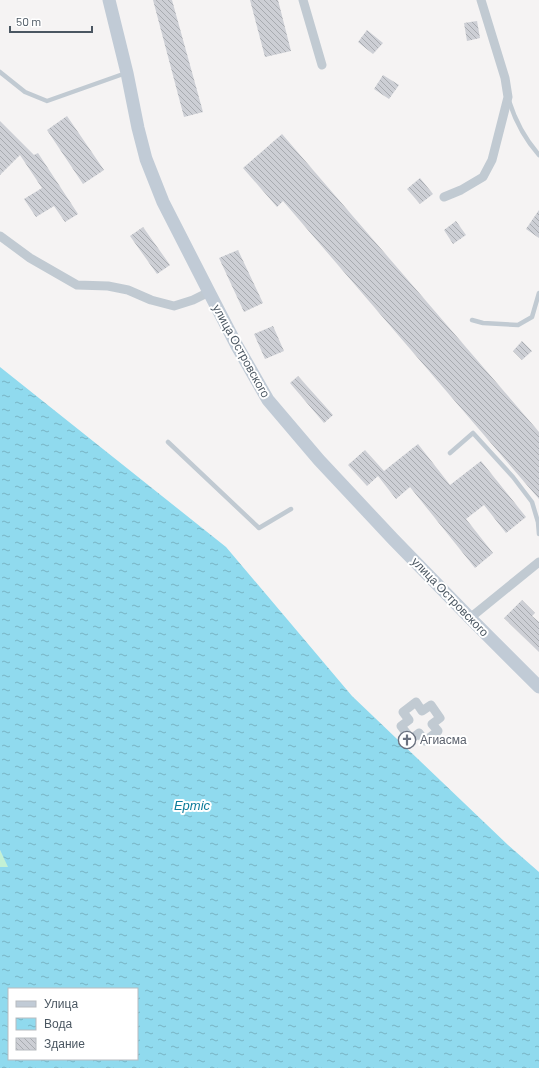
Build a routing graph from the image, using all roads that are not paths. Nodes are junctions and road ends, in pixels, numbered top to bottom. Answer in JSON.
{"nodes":[{"id":1,"x":109,"y":0,"type":"edge"},
{"id":2,"x":302,"y":0,"type":"edge"},
{"id":3,"x":481,"y":0,"type":"edge"},
{"id":4,"x":322,"y":65,"type":"dead end"},
{"id":5,"x":0,"y":72,"type":"edge"},
{"id":6,"x":127,"y":73,"type":"junction"},
{"id":7,"x":508,"y":97,"type":"junction"},
{"id":8,"x":539,"y":155,"type":"edge"},
{"id":9,"x":444,"y":197,"type":"dead end"},
{"id":10,"x":0,"y":236,"type":"edge"},
{"id":11,"x":209,"y":292,"type":"junction"},
{"id":12,"x":539,"y":293,"type":"edge"},
{"id":13,"x":472,"y":320,"type":"dead end"},
{"id":14,"x":168,"y":442,"type":"dead end"},
{"id":15,"x":450,"y":453,"type":"dead end"},
{"id":16,"x":291,"y":509,"type":"dead end"},
{"id":17,"x":539,"y":534,"type":"edge"},
{"id":18,"x":539,"y":562,"type":"edge"},
{"id":19,"x":470,"y":618,"type":"junction"},
{"id":20,"x":539,"y":687,"type":"edge"},
{"id":21,"x":432,"y":724,"type":"joint"}],
"edges":[{"from":1,"to":6,"type":"main road","name":"улица Островского"},
{"from":2,"to":4,"type":"street"},
{"from":3,"to":7,"type":"street"},
{"from":5,"to":6,"type":"lane"},
{"from":6,"to":11,"type":"main road","name":"улица Островского"},
{"from":7,"to":8,"type":"lane"},
{"from":7,"to":9,"type":"street"},
{"from":10,"to":11,"type":"street"},
{"from":11,"to":19,"type":"main road","name":"улица Островского"},
{"from":12,"to":13,"type":"lane"},
{"from":14,"to":16,"type":"lane"},
{"from":15,"to":17,"type":"lane"},
{"from":18,"to":19,"type":"street"},
{"from":19,"to":20,"type":"main road","name":"улица Островского"},
{"from":21,"to":21,"type":"street"}]}
